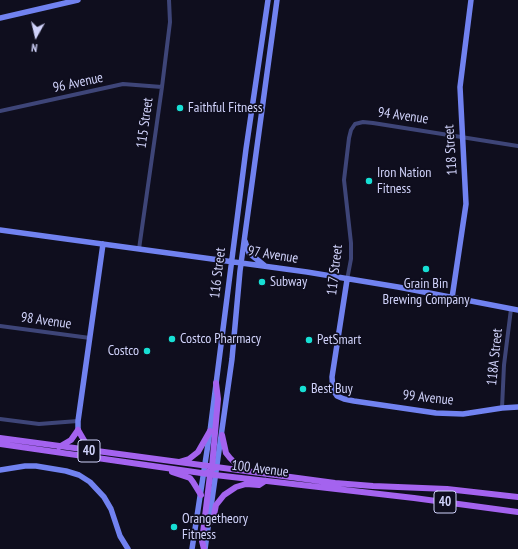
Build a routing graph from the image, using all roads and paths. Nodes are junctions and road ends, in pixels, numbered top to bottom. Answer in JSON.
{"nodes":[{"id":1,"x":78,"y":0,"type":"edge"},
{"id":2,"x":169,"y":0,"type":"edge"},
{"id":3,"x":268,"y":0,"type":"edge"},
{"id":4,"x":277,"y":0,"type":"edge"},
{"id":5,"x":471,"y":0,"type":"edge"},
{"id":6,"x":0,"y":18,"type":"edge"},
{"id":7,"x":162,"y":87,"type":"junction"},
{"id":8,"x":0,"y":111,"type":"edge"},
{"id":9,"x":356,"y":124,"type":"joint"},
{"id":10,"x":462,"y":136,"type":"junction"},
{"id":11,"x":518,"y":146,"type":"edge"},
{"id":12,"x":0,"y":230,"type":"edge"},
{"id":13,"x":244,"y":239,"type":"junction"},
{"id":14,"x":103,"y":244,"type":"junction"},
{"id":15,"x":139,"y":249,"type":"junction"},
{"id":16,"x":231,"y":261,"type":"junction"},
{"id":17,"x":241,"y":262,"type":"junction"},
{"id":18,"x":266,"y":267,"type":"junction"},
{"id":19,"x":347,"y":280,"type":"junction"},
{"id":20,"x":452,"y":298,"type":"junction"},
{"id":21,"x":511,"y":309,"type":"junction"},
{"id":22,"x":518,"y":310,"type":"edge"},
{"id":23,"x":0,"y":326,"type":"edge"},
{"id":24,"x":90,"y":338,"type":"junction"},
{"id":25,"x":216,"y":384,"type":"junction"},
{"id":26,"x":337,"y":396,"type":"joint"},
{"id":27,"x":518,"y":407,"type":"edge"},
{"id":28,"x":502,"y":408,"type":"junction"},
{"id":29,"x":0,"y":419,"type":"edge"},
{"id":30,"x":78,"y":421,"type":"junction"},
{"id":31,"x":78,"y":430,"type":"junction"},
{"id":32,"x":210,"y":431,"type":"junction"},
{"id":33,"x":222,"y":435,"type":"junction"},
{"id":34,"x":0,"y":438,"type":"edge"},
{"id":35,"x":0,"y":444,"type":"edge"},
{"id":36,"x":59,"y":447,"type":"junction"},
{"id":37,"x":102,"y":453,"type":"junction"},
{"id":38,"x":178,"y":462,"type":"junction"},
{"id":39,"x":204,"y":466,"type":"junction"},
{"id":40,"x":155,"y":467,"type":"junction"},
{"id":41,"x":214,"y":467,"type":"junction"},
{"id":42,"x":0,"y":470,"type":"edge"},
{"id":43,"x":209,"y":474,"type":"junction"},
{"id":44,"x":261,"y":474,"type":"junction"},
{"id":45,"x":266,"y":481,"type":"junction"},
{"id":46,"x":201,"y":495,"type":"junction"},
{"id":47,"x":518,"y":497,"type":"edge"},
{"id":48,"x":518,"y":512,"type":"edge"},
{"id":49,"x":209,"y":523,"type":"junction"},
{"id":50,"x":128,"y":549,"type":"edge"},
{"id":51,"x":192,"y":549,"type":"edge"},
{"id":52,"x":205,"y":549,"type":"edge"}],
"edges":[{"from":1,"to":6,"type":"street"},
{"from":2,"to":7,"type":"street","name":"115 Street"},
{"from":3,"to":16,"type":"street","name":"116 Street"},
{"from":4,"to":13,"type":"street","name":"116 Street"},
{"from":5,"to":10,"type":"street","name":"118 Street"},
{"from":7,"to":8,"type":"street","name":"96 Avenue"},
{"from":7,"to":15,"type":"street","name":"115 Street"},
{"from":9,"to":10,"type":"street","name":"94 Avenue"},
{"from":9,"to":19,"type":"street","name":"117 Street"},
{"from":10,"to":11,"type":"street","name":"94 Avenue"},
{"from":10,"to":20,"type":"street","name":"118 Street"},
{"from":12,"to":14,"type":"street","name":"97 Avenue"},
{"from":13,"to":17,"type":"street","name":"116 Street"},
{"from":13,"to":18,"type":"street"},
{"from":14,"to":15,"type":"street","name":"97 Avenue"},
{"from":14,"to":24,"type":"street"},
{"from":15,"to":16,"type":"street","name":"97 Avenue"},
{"from":16,"to":17,"type":"street","name":"97 Avenue"},
{"from":16,"to":25,"type":"street","name":"116 Street"},
{"from":17,"to":18,"type":"street","name":"97 Avenue"},
{"from":17,"to":33,"type":"street","name":"116 Street"},
{"from":18,"to":19,"type":"street","name":"97 Avenue"},
{"from":19,"to":20,"type":"street","name":"97 Avenue"},
{"from":19,"to":26,"type":"street","name":"117 Street"},
{"from":20,"to":21,"type":"street","name":"97 Avenue"},
{"from":21,"to":22,"type":"street","name":"97 Avenue"},
{"from":21,"to":28,"type":"street","name":"118A Street"},
{"from":23,"to":24,"type":"street","name":"98 Avenue"},
{"from":24,"to":30,"type":"street"},
{"from":25,"to":32,"type":"street","name":"116 Street"},
{"from":25,"to":41,"type":"main road"},
{"from":26,"to":28,"type":"street","name":"99 Avenue"},
{"from":27,"to":28,"type":"street","name":"99 Avenue"},
{"from":29,"to":30,"type":"street"},
{"from":30,"to":31,"type":"street"},
{"from":31,"to":36,"type":"main road"},
{"from":31,"to":37,"type":"main road"},
{"from":32,"to":38,"type":"main road"},
{"from":32,"to":39,"type":"street","name":"116 Street"},
{"from":33,"to":41,"type":"street","name":"116 Street"},
{"from":33,"to":44,"type":"main road"},
{"from":34,"to":36,"type":"main road","name":"100 Avenue","number":"40"},
{"from":35,"to":40,"type":"main road","name":"100 Avenue","number":"40"},
{"from":36,"to":37,"type":"main road","name":"100 Avenue","number":"40"},
{"from":37,"to":38,"type":"main road","name":"100 Avenue","number":"40"},
{"from":38,"to":39,"type":"main road","name":"100 Avenue","number":"40"},
{"from":39,"to":41,"type":"main road","name":"100 Avenue","number":"40"},
{"from":39,"to":43,"type":"main road"},
{"from":40,"to":43,"type":"main road","name":"100 Avenue","number":"40"},
{"from":40,"to":46,"type":"main road"},
{"from":41,"to":43,"type":"main road"},
{"from":41,"to":44,"type":"main road","name":"100 Avenue","number":"40"},
{"from":42,"to":50,"type":"street"},
{"from":43,"to":45,"type":"main road","name":"100 Avenue","number":"40"},
{"from":43,"to":46,"type":"street"},
{"from":43,"to":49,"type":"street"},
{"from":43,"to":52,"type":"main road"},
{"from":44,"to":47,"type":"main road","name":"100 Avenue","number":"40"},
{"from":45,"to":48,"type":"main road","name":"100 Avenue","number":"40"},
{"from":45,"to":49,"type":"main road"},
{"from":46,"to":51,"type":"street"},
{"from":49,"to":52,"type":"street"}]}
